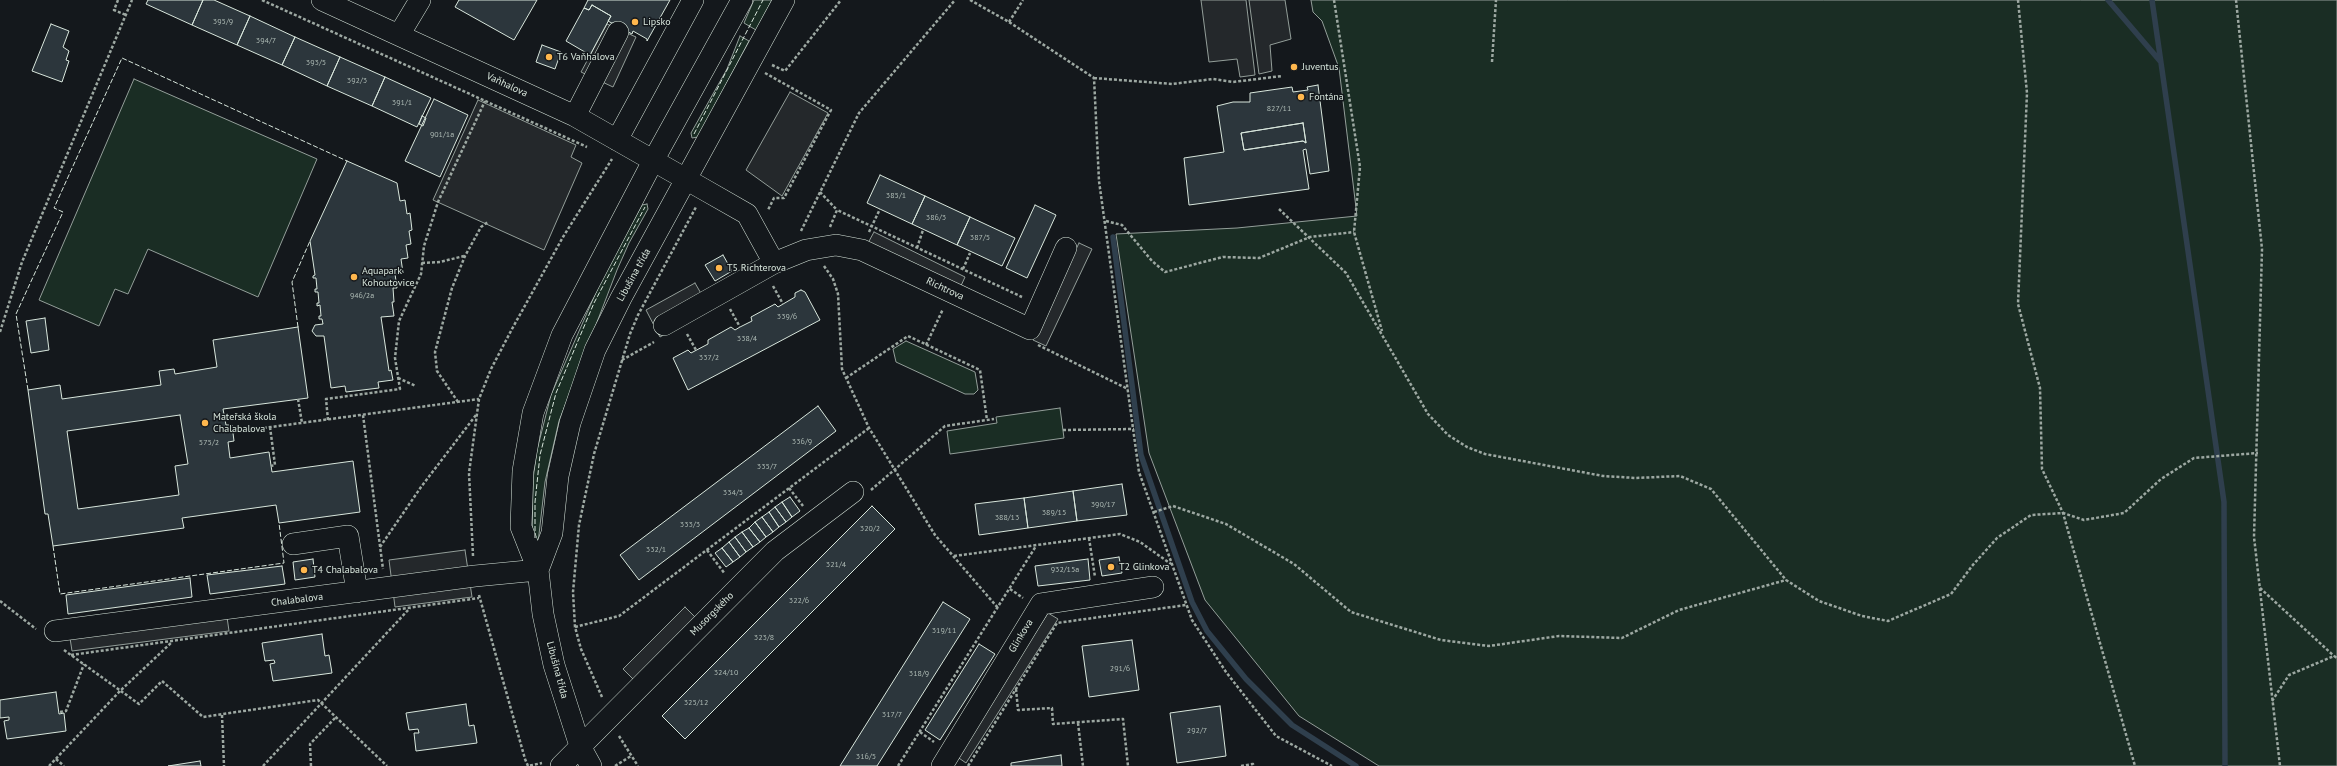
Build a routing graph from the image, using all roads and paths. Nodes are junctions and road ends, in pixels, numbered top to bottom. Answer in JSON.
{"nodes":[{"id":1,"x":118,"y":0,"type":"edge"},
{"id":2,"x":132,"y":0,"type":"edge"},
{"id":3,"x":262,"y":0,"type":"edge"},
{"id":4,"x":322,"y":0,"type":"edge"},
{"id":5,"x":420,"y":0,"type":"edge"},
{"id":6,"x":693,"y":0,"type":"edge"},
{"id":7,"x":742,"y":0,"type":"edge"},
{"id":8,"x":784,"y":0,"type":"edge"},
{"id":9,"x":841,"y":0,"type":"edge"},
{"id":10,"x":955,"y":0,"type":"edge"},
{"id":11,"x":970,"y":0,"type":"edge"},
{"id":12,"x":1023,"y":0,"type":"edge"},
{"id":13,"x":1334,"y":0,"type":"edge"},
{"id":14,"x":1496,"y":0,"type":"edge"},
{"id":15,"x":2018,"y":0,"type":"edge"},
{"id":16,"x":2236,"y":0,"type":"edge"},
{"id":17,"x":126,"y":15,"type":"junction"},
{"id":18,"x":1009,"y":22,"type":"junction"},
{"id":19,"x":618,"y":32,"type":"dead end"},
{"id":20,"x":399,"y":35,"type":"junction"},
{"id":21,"x":1492,"y":62,"type":"dead end"},
{"id":22,"x":772,"y":65,"type":"dead end"},
{"id":23,"x":765,"y":73,"type":"dead end"},
{"id":24,"x":1282,"y":76,"type":"dead end"},
{"id":25,"x":1094,"y":78,"type":"junction"},
{"id":26,"x":485,"y":101,"type":"junction"},
{"id":27,"x":575,"y":116,"type":"junction"},
{"id":28,"x":592,"y":150,"type":"dead end"},
{"id":29,"x":612,"y":152,"type":"junction"},
{"id":30,"x":653,"y":162,"type":"junction"},
{"id":31,"x":686,"y":181,"type":"junction"},
{"id":32,"x":820,"y":192,"type":"junction"},
{"id":33,"x":698,"y":204,"type":"dead end"},
{"id":34,"x":880,"y":209,"type":"dead end"},
{"id":35,"x":1278,"y":209,"type":"dead end"},
{"id":36,"x":837,"y":210,"type":"junction"},
{"id":37,"x":765,"y":216,"type":"dead end"},
{"id":38,"x":1106,"y":221,"type":"junction"},
{"id":39,"x":488,"y":222,"type":"dead end"},
{"id":40,"x":872,"y":226,"type":"junction"},
{"id":41,"x":923,"y":230,"type":"dead end"},
{"id":42,"x":1354,"y":232,"type":"junction"},
{"id":43,"x":828,"y":233,"type":"dead end"},
{"id":44,"x":800,"y":234,"type":"dead end"},
{"id":45,"x":1310,"y":237,"type":"junction"},
{"id":46,"x":866,"y":239,"type":"dead end"},
{"id":47,"x":917,"y":248,"type":"junction"},
{"id":48,"x":1066,"y":248,"type":"dead end"},
{"id":49,"x":970,"y":252,"type":"dead end"},
{"id":50,"x":465,"y":256,"type":"junction"},
{"id":51,"x":422,"y":263,"type":"junction"},
{"id":52,"x":822,"y":263,"type":"dead end"},
{"id":53,"x":963,"y":270,"type":"junction"},
{"id":54,"x":772,"y":272,"type":"junction"},
{"id":55,"x":1024,"y":298,"type":"dead end"},
{"id":56,"x":727,"y":303,"type":"dead end"},
{"id":57,"x":783,"y":304,"type":"dead end"},
{"id":58,"x":943,"y":307,"type":"dead end"},
{"id":59,"x":740,"y":327,"type":"dead end"},
{"id":60,"x":0,"y":332,"type":"edge"},
{"id":61,"x":660,"y":333,"type":"joint"},
{"id":62,"x":687,"y":333,"type":"dead end"},
{"id":63,"x":1384,"y":336,"type":"junction"},
{"id":64,"x":926,"y":345,"type":"junction"},
{"id":65,"x":1037,"y":345,"type":"dead end"},
{"id":66,"x":696,"y":350,"type":"dead end"},
{"id":67,"x":621,"y":360,"type":"junction"},
{"id":68,"x":398,"y":378,"type":"junction"},
{"id":69,"x":846,"y":378,"type":"junction"},
{"id":70,"x":416,"y":386,"type":"dead end"},
{"id":71,"x":1128,"y":389,"type":"junction"},
{"id":72,"x":298,"y":399,"type":"dead end"},
{"id":73,"x":479,"y":399,"type":"dead end"},
{"id":74,"x":458,"y":402,"type":"junction"},
{"id":75,"x":477,"y":414,"type":"dead end"},
{"id":76,"x":363,"y":415,"type":"junction"},
{"id":77,"x":328,"y":420,"type":"junction"},
{"id":78,"x":987,"y":420,"type":"dead end"},
{"id":79,"x":302,"y":423,"type":"junction"},
{"id":80,"x":270,"y":427,"type":"junction"},
{"id":81,"x":869,"y":428,"type":"junction"},
{"id":82,"x":1134,"y":429,"type":"junction"},
{"id":83,"x":1063,"y":430,"type":"dead end"},
{"id":84,"x":234,"y":432,"type":"dead end"},
{"id":85,"x":2258,"y":453,"type":"junction"},
{"id":86,"x":271,"y":466,"type":"dead end"},
{"id":87,"x":789,"y":488,"type":"junction"},
{"id":88,"x":853,"y":492,"type":"dead end"},
{"id":89,"x":803,"y":507,"type":"dead end"},
{"id":90,"x":1154,"y":512,"type":"junction"},
{"id":91,"x":2063,"y":513,"type":"junction"},
{"id":92,"x":1089,"y":538,"type":"junction"},
{"id":93,"x":293,"y":544,"type":"dead end"},
{"id":94,"x":1036,"y":546,"type":"junction"},
{"id":95,"x":380,"y":548,"type":"junction"},
{"id":96,"x":707,"y":550,"type":"junction"},
{"id":97,"x":954,"y":556,"type":"junction"},
{"id":98,"x":1172,"y":564,"type":"junction"},
{"id":99,"x":538,"y":570,"type":"junction"},
{"id":100,"x":723,"y":571,"type":"dead end"},
{"id":101,"x":1095,"y":579,"type":"dead end"},
{"id":102,"x":1786,"y":580,"type":"junction"},
{"id":103,"x":1153,"y":587,"type":"dead end"},
{"id":104,"x":385,"y":588,"type":"junction"},
{"id":105,"x":2259,"y":588,"type":"junction"},
{"id":106,"x":1010,"y":589,"type":"junction"},
{"id":107,"x":357,"y":592,"type":"junction"},
{"id":108,"x":479,"y":598,"type":"dead end"},
{"id":109,"x":1025,"y":599,"type":"dead end"},
{"id":110,"x":0,"y":601,"type":"edge"},
{"id":111,"x":1186,"y":605,"type":"junction"},
{"id":112,"x":410,"y":608,"type":"junction"},
{"id":113,"x":998,"y":608,"type":"junction"},
{"id":114,"x":390,"y":611,"type":"junction"},
{"id":115,"x":575,"y":627,"type":"junction"},
{"id":116,"x":52,"y":637,"type":"junction"},
{"id":117,"x":172,"y":642,"type":"junction"},
{"id":118,"x":71,"y":655,"type":"junction"},
{"id":119,"x":2336,"y":657,"type":"edge"},
{"id":120,"x":84,"y":664,"type":"junction"},
{"id":121,"x":1016,"y":688,"type":"junction"},
{"id":122,"x":120,"y":691,"type":"junction"},
{"id":123,"x":2271,"y":702,"type":"junction"},
{"id":124,"x":322,"y":704,"type":"junction"},
{"id":125,"x":60,"y":712,"type":"dead end"},
{"id":126,"x":222,"y":715,"type":"junction"},
{"id":127,"x":610,"y":715,"type":"junction"},
{"id":128,"x":336,"y":717,"type":"junction"},
{"id":129,"x":1078,"y":723,"type":"junction"},
{"id":130,"x":920,"y":732,"type":"junction"},
{"id":131,"x":580,"y":746,"type":"junction"},
{"id":132,"x":631,"y":756,"type":"dead end"},
{"id":133,"x":941,"y":756,"type":"edge"},
{"id":134,"x":56,"y":759,"type":"junction"},
{"id":135,"x":49,"y":766,"type":"edge"},
{"id":136,"x":64,"y":766,"type":"edge"},
{"id":137,"x":224,"y":766,"type":"edge"},
{"id":138,"x":263,"y":766,"type":"edge"},
{"id":139,"x":311,"y":766,"type":"edge"},
{"id":140,"x":387,"y":766,"type":"edge"},
{"id":141,"x":561,"y":766,"type":"edge"},
{"id":142,"x":591,"y":766,"type":"edge"},
{"id":143,"x":615,"y":766,"type":"edge"},
{"id":144,"x":898,"y":766,"type":"edge"},
{"id":145,"x":968,"y":766,"type":"edge"},
{"id":146,"x":1083,"y":766,"type":"edge"},
{"id":147,"x":1128,"y":766,"type":"edge"},
{"id":148,"x":1241,"y":766,"type":"edge"},
{"id":149,"x":1253,"y":766,"type":"edge"},
{"id":150,"x":1332,"y":766,"type":"edge"},
{"id":151,"x":2135,"y":766,"type":"edge"},
{"id":152,"x":2280,"y":766,"type":"edge"}],
"edges":[{"from":1,"to":17,"type":"path"},
{"from":2,"to":17,"type":"path"},
{"from":3,"to":26,"type":"path"},
{"from":4,"to":20,"type":"street","name":"Vaňhalova"},
{"from":5,"to":20,"type":"street"},
{"from":6,"to":29,"type":"street"},
{"from":7,"to":30,"type":"street","name":"Libušina třída"},
{"from":8,"to":31,"type":"street","name":"Libušina třída"},
{"from":9,"to":22,"type":"path"},
{"from":10,"to":32,"type":"path"},
{"from":11,"to":18,"type":"path"},
{"from":12,"to":18,"type":"path"},
{"from":13,"to":42,"type":"path"},
{"from":14,"to":21,"type":"path"},
{"from":15,"to":91,"type":"path"},
{"from":16,"to":85,"type":"path"},
{"from":17,"to":60,"type":"path"},
{"from":18,"to":25,"type":"path"},
{"from":19,"to":27,"type":"street"},
{"from":20,"to":27,"type":"street","name":"Vaňhalova"},
{"from":23,"to":37,"type":"path"},
{"from":24,"to":25,"type":"path"},
{"from":25,"to":38,"type":"path"},
{"from":26,"to":28,"type":"path"},
{"from":26,"to":51,"type":"path"},
{"from":27,"to":29,"type":"street","name":"Vaňhalova"},
{"from":29,"to":30,"type":"street","name":"Vaňhalova"},
{"from":30,"to":31,"type":"street","name":"Vaňhalova"},
{"from":30,"to":99,"type":"street","name":"Libušina třída"},
{"from":31,"to":54,"type":"street"},
{"from":31,"to":99,"type":"street","name":"Libušina třída"},
{"from":32,"to":36,"type":"path"},
{"from":32,"to":44,"type":"path"},
{"from":33,"to":67,"type":"path"},
{"from":34,"to":40,"type":"path"},
{"from":35,"to":45,"type":"path"},
{"from":36,"to":40,"type":"path"},
{"from":36,"to":43,"type":"path"},
{"from":38,"to":45,"type":"path"},
{"from":38,"to":71,"type":"path"},
{"from":39,"to":50,"type":"path"},
{"from":40,"to":46,"type":"path"},
{"from":40,"to":47,"type":"path"},
{"from":41,"to":47,"type":"path"},
{"from":42,"to":45,"type":"path"},
{"from":42,"to":63,"type":"path"},
{"from":45,"to":63,"type":"path"},
{"from":47,"to":53,"type":"path"},
{"from":48,"to":54,"type":"street","name":"Richtrova"},
{"from":49,"to":53,"type":"path"},
{"from":50,"to":51,"type":"path"},
{"from":50,"to":74,"type":"path"},
{"from":51,"to":68,"type":"path"},
{"from":52,"to":69,"type":"path"},
{"from":53,"to":55,"type":"path"},
{"from":54,"to":57,"type":"path"},
{"from":54,"to":61,"type":"street","name":"Richtrova"},
{"from":56,"to":59,"type":"path"},
{"from":58,"to":64,"type":"path"},
{"from":61,"to":67,"type":"path"},
{"from":62,"to":66,"type":"path"},
{"from":63,"to":102,"type":"path"},
{"from":64,"to":69,"type":"path"},
{"from":64,"to":78,"type":"path"},
{"from":65,"to":71,"type":"path"},
{"from":67,"to":115,"type":"path"},
{"from":68,"to":70,"type":"path"},
{"from":68,"to":77,"type":"path"},
{"from":69,"to":81,"type":"path"},
{"from":71,"to":82,"type":"path"},
{"from":72,"to":79,"type":"path"},
{"from":73,"to":74,"type":"path"},
{"from":74,"to":76,"type":"path"},
{"from":75,"to":95,"type":"path"},
{"from":76,"to":77,"type":"path"},
{"from":76,"to":95,"type":"path"},
{"from":77,"to":79,"type":"path"},
{"from":79,"to":80,"type":"path"},
{"from":80,"to":84,"type":"path"},
{"from":80,"to":86,"type":"path"},
{"from":81,"to":87,"type":"path"},
{"from":81,"to":97,"type":"path"},
{"from":82,"to":83,"type":"path"},
{"from":82,"to":90,"type":"path"},
{"from":85,"to":91,"type":"path"},
{"from":85,"to":105,"type":"path"},
{"from":87,"to":89,"type":"path"},
{"from":87,"to":96,"type":"path"},
{"from":88,"to":127,"type":"street","name":"Musorgského"},
{"from":90,"to":98,"type":"path"},
{"from":90,"to":102,"type":"path"},
{"from":91,"to":102,"type":"path"},
{"from":91,"to":151,"type":"path"},
{"from":92,"to":94,"type":"path"},
{"from":92,"to":98,"type":"path"},
{"from":92,"to":101,"type":"path"},
{"from":93,"to":107,"type":"street"},
{"from":94,"to":97,"type":"path"},
{"from":94,"to":106,"type":"path"},
{"from":95,"to":104,"type":"path"},
{"from":96,"to":100,"type":"path"},
{"from":96,"to":115,"type":"path"},
{"from":97,"to":113,"type":"path"},
{"from":98,"to":111,"type":"path"},
{"from":99,"to":104,"type":"street","name":"Chalabalova"},
{"from":99,"to":131,"type":"street","name":"Libušina třída"},
{"from":103,"to":133,"type":"street","name":"Glinkova"},
{"from":104,"to":107,"type":"street","name":"Chalabalova"},
{"from":104,"to":114,"type":"path"},
{"from":105,"to":119,"type":"path"},
{"from":105,"to":123,"type":"path"},
{"from":106,"to":109,"type":"path"},
{"from":106,"to":113,"type":"path"},
{"from":107,"to":116,"type":"street","name":"Chalabalova"},
{"from":108,"to":112,"type":"path"},
{"from":110,"to":116,"type":"path"},
{"from":111,"to":121,"type":"path"},
{"from":111,"to":150,"type":"path"},
{"from":112,"to":114,"type":"path"},
{"from":112,"to":124,"type":"path"},
{"from":113,"to":130,"type":"path"},
{"from":114,"to":117,"type":"path"},
{"from":115,"to":127,"type":"path"},
{"from":116,"to":118,"type":"path"},
{"from":117,"to":118,"type":"path"},
{"from":117,"to":122,"type":"path"},
{"from":118,"to":120,"type":"path"},
{"from":119,"to":123,"type":"path"},
{"from":120,"to":122,"type":"path"},
{"from":120,"to":125,"type":"path"},
{"from":121,"to":129,"type":"path"},
{"from":121,"to":145,"type":"path"},
{"from":122,"to":126,"type":"path"},
{"from":122,"to":134,"type":"path"},
{"from":123,"to":152,"type":"path"},
{"from":124,"to":126,"type":"path"},
{"from":124,"to":128,"type":"path"},
{"from":124,"to":138,"type":"path"},
{"from":126,"to":137,"type":"path"},
{"from":127,"to":131,"type":"street","name":"Musorgského"},
{"from":128,"to":139,"type":"path"},
{"from":128,"to":140,"type":"path"},
{"from":129,"to":146,"type":"path"},
{"from":129,"to":147,"type":"path"},
{"from":130,"to":133,"type":"path"},
{"from":130,"to":144,"type":"path"},
{"from":131,"to":141,"type":"street","name":"Musorgského"},
{"from":131,"to":142,"type":"street","name":"Libušina třída"},
{"from":132,"to":143,"type":"path"},
{"from":134,"to":135,"type":"path"},
{"from":134,"to":136,"type":"path"},
{"from":148,"to":149,"type":"path"}]}
